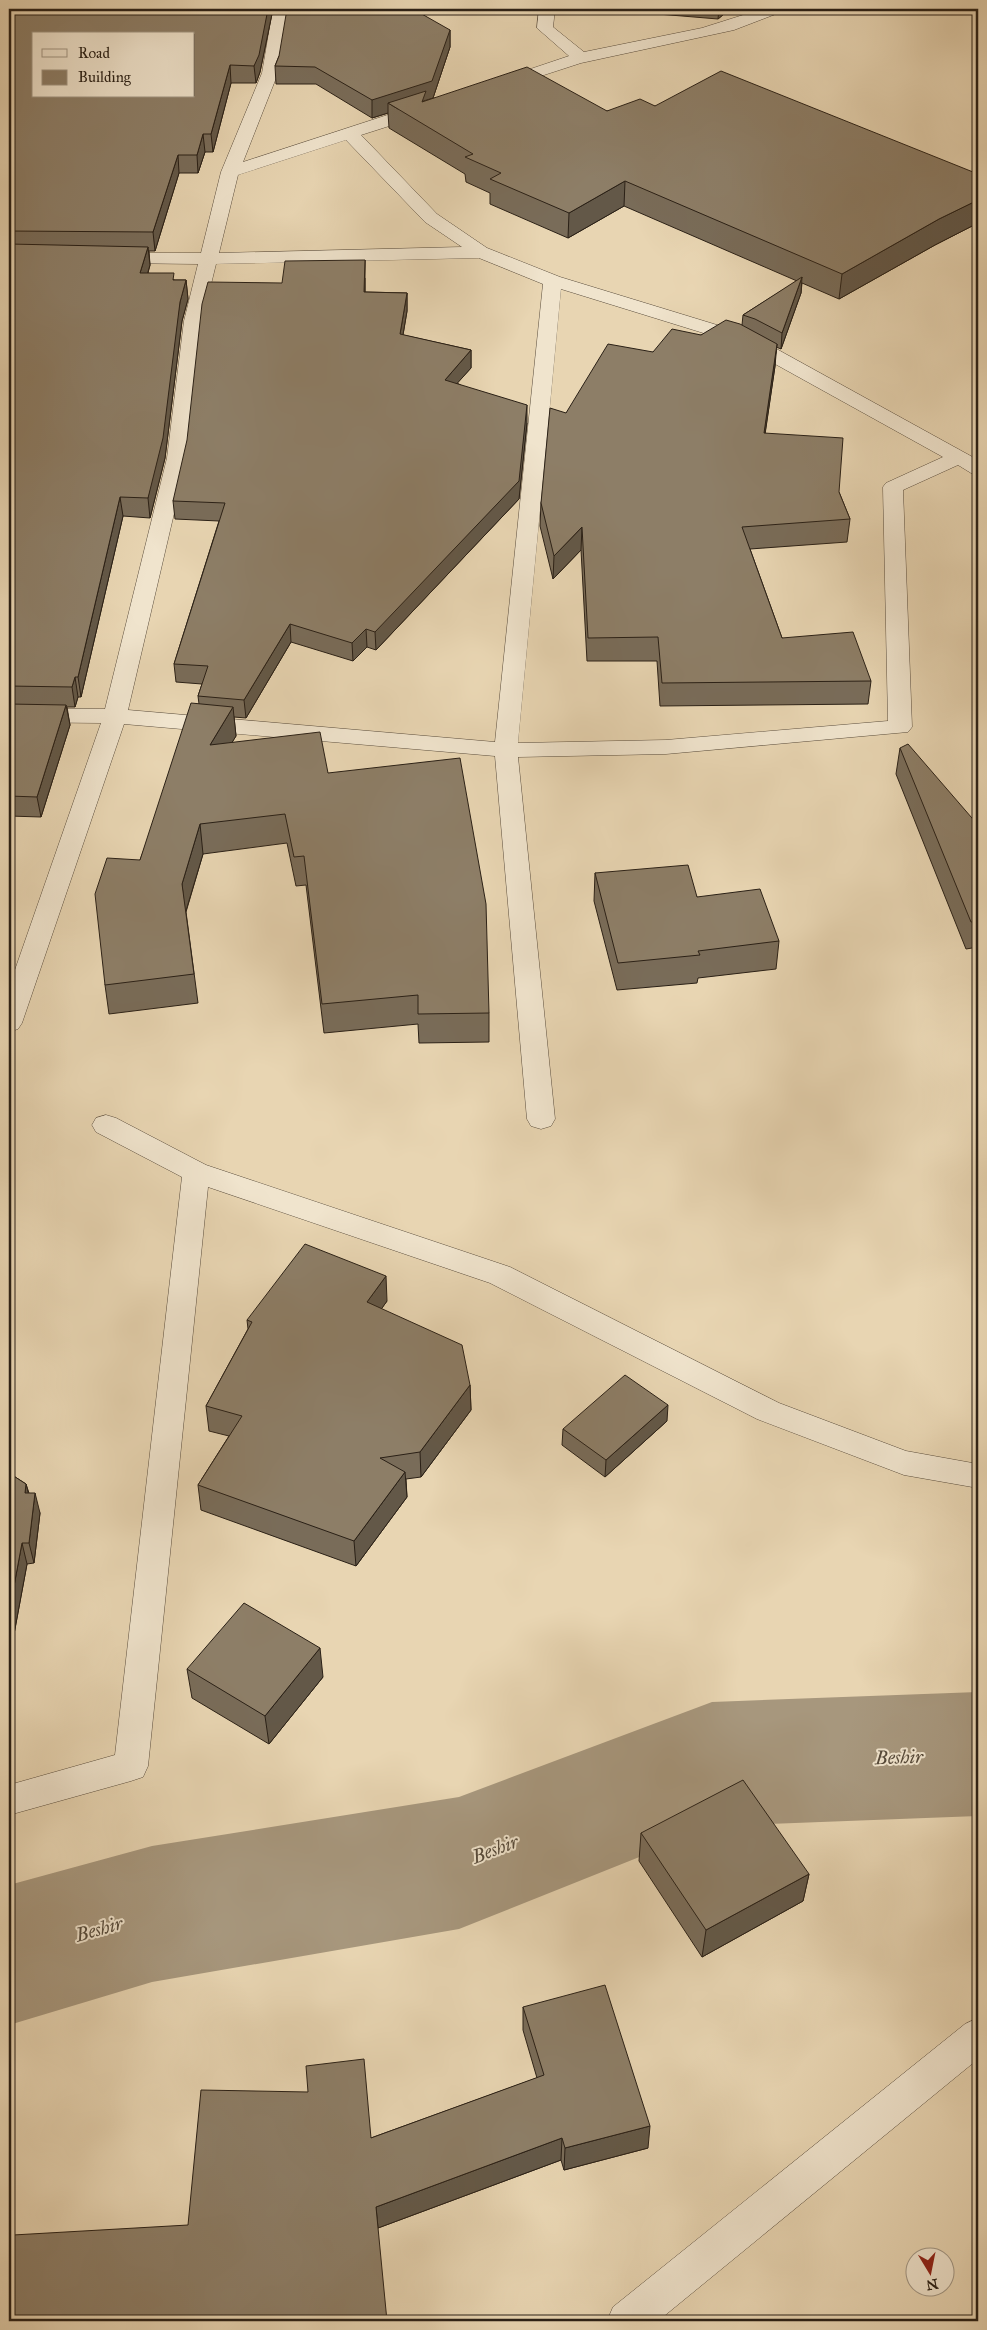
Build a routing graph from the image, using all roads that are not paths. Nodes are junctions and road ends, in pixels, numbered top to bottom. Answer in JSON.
{"nodes":[{"id":1,"x":280,"y":9,"type":"edge"},
{"id":2,"x":547,"y":9,"type":"edge"},
{"id":3,"x":775,"y":9,"type":"edge"},
{"id":4,"x":580,"y":58,"type":"junction"},
{"id":5,"x":488,"y":88,"type":"edge"},
{"id":6,"x":442,"y":103,"type":"edge"},
{"id":7,"x":349,"y":133,"type":"junction"},
{"id":8,"x":230,"y":172,"type":"junction"},
{"id":9,"x":481,"y":252,"type":"junction"},
{"id":10,"x":98,"y":258,"type":"edge"},
{"id":11,"x":208,"y":259,"type":"junction"},
{"id":12,"x":553,"y":281,"type":"junction"},
{"id":13,"x":960,"y":457,"type":"junction"},
{"id":14,"x":978,"y":469,"type":"edge"},
{"id":15,"x":9,"y":715,"type":"edge"},
{"id":16,"x":115,"y":716,"type":"junction"},
{"id":17,"x":506,"y":750,"type":"junction"},
{"id":18,"x":9,"y":1024,"type":"edge"},
{"id":19,"x":541,"y":1119,"type":"dead end"},
{"id":20,"x":106,"y":1126,"type":"dead end"},
{"id":21,"x":196,"y":1172,"type":"junction"},
{"id":22,"x":978,"y":1476,"type":"edge"},
{"id":23,"x":9,"y":1800,"type":"edge"},
{"id":24,"x":978,"y":2036,"type":"edge"},
{"id":25,"x":628,"y":2321,"type":"edge"}],
"edges":[{"from":1,"to":8,"type":"street"},
{"from":2,"to":4,"type":"street"},
{"from":3,"to":4,"type":"street"},
{"from":4,"to":5,"type":"street"},
{"from":6,"to":7,"type":"street"},
{"from":7,"to":8,"type":"street"},
{"from":7,"to":9,"type":"street"},
{"from":8,"to":11,"type":"street"},
{"from":9,"to":11,"type":"street"},
{"from":9,"to":12,"type":"street"},
{"from":10,"to":11,"type":"street"},
{"from":11,"to":16,"type":"street"},
{"from":12,"to":13,"type":"street"},
{"from":12,"to":17,"type":"street"},
{"from":13,"to":14,"type":"street"},
{"from":13,"to":17,"type":"street"},
{"from":15,"to":16,"type":"street"},
{"from":16,"to":17,"type":"street"},
{"from":16,"to":18,"type":"street"},
{"from":17,"to":19,"type":"street"},
{"from":20,"to":21,"type":"street"},
{"from":21,"to":22,"type":"street"},
{"from":21,"to":23,"type":"street"},
{"from":24,"to":25,"type":"street"}]}
